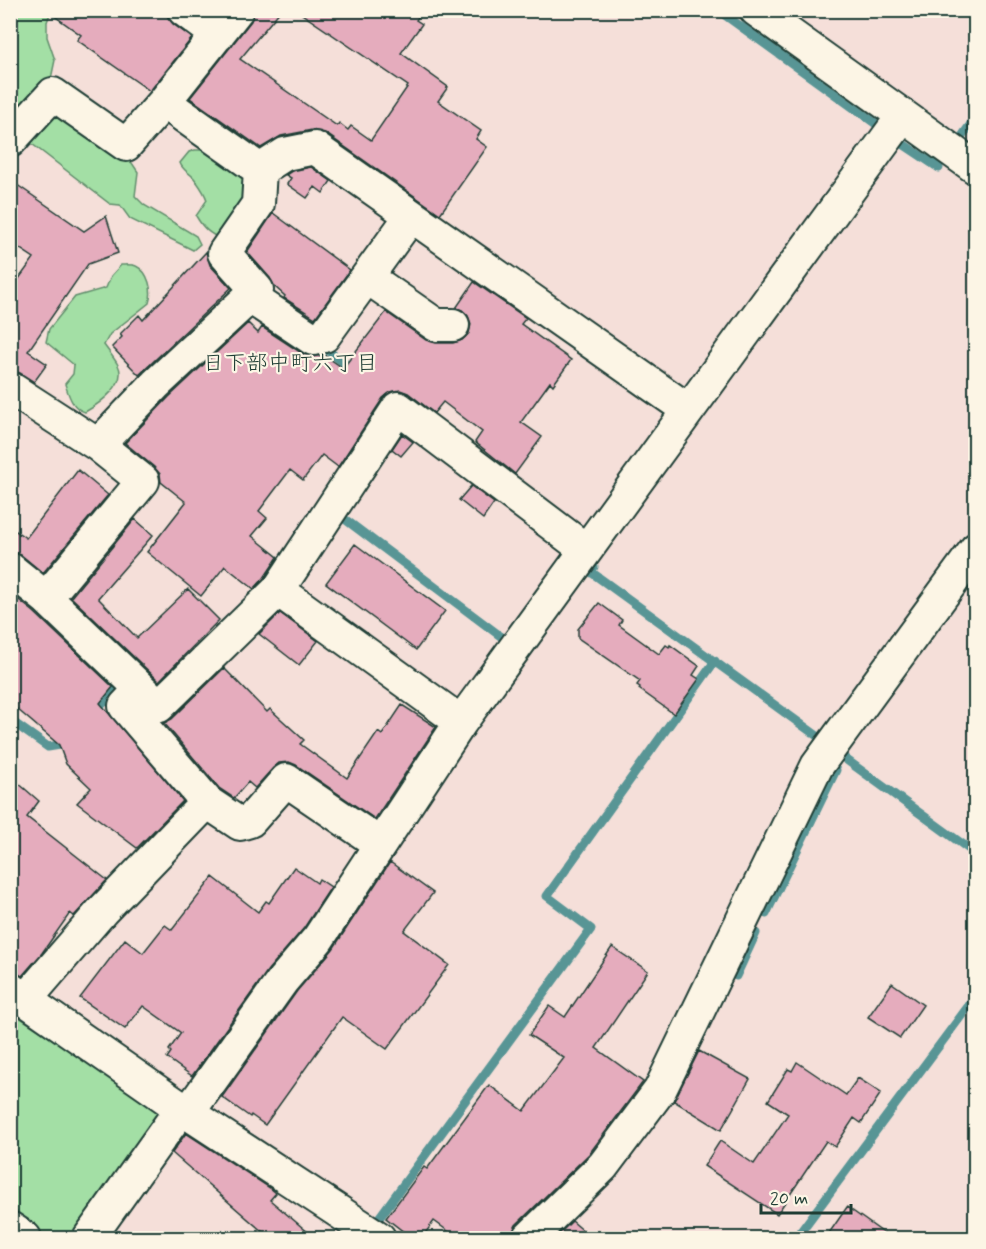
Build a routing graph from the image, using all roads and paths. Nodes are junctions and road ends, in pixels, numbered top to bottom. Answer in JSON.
{"nodes":[{"id":1,"x":184,"y":10,"type":"edge"},
{"id":2,"x":237,"y":10,"type":"edge"},
{"id":3,"x":756,"y":10,"type":"edge"},
{"id":4,"x":218,"y":34,"type":"junction"},
{"id":5,"x":164,"y":102,"type":"junction"},
{"id":6,"x":903,"y":116,"type":"junction"},
{"id":7,"x":10,"y":141,"type":"edge"},
{"id":8,"x":975,"y":168,"type":"edge"},
{"id":9,"x":260,"y":170,"type":"junction"},
{"id":10,"x":411,"y":216,"type":"junction"},
{"id":11,"x":367,"y":277,"type":"junction"},
{"id":12,"x":250,"y":297,"type":"junction"},
{"id":13,"x":453,"y":325,"type":"dead end"},
{"id":14,"x":10,"y":388,"type":"edge"},
{"id":15,"x":688,"y":410,"type":"junction"},
{"id":16,"x":98,"y":445,"type":"junction"},
{"id":17,"x":975,"y":549,"type":"edge"},
{"id":18,"x":586,"y":550,"type":"junction"},
{"id":19,"x":10,"y":569,"type":"edge"},
{"id":20,"x":278,"y":590,"type":"junction"},
{"id":21,"x":46,"y":598,"type":"junction"},
{"id":22,"x":141,"y":689,"type":"junction"},
{"id":23,"x":461,"y":722,"type":"junction"},
{"id":24,"x":207,"y":802,"type":"junction"},
{"id":25,"x":380,"y":844,"type":"junction"},
{"id":26,"x":18,"y":994,"type":"edge"},
{"id":27,"x":185,"y":1111,"type":"junction"},
{"id":28,"x":10,"y":1228,"type":"edge"},
{"id":29,"x":374,"y":1237,"type":"edge"},
{"id":30,"x":25,"y":1239,"type":"edge"},
{"id":31,"x":89,"y":1239,"type":"edge"},
{"id":32,"x":529,"y":1239,"type":"edge"}],
"edges":[{"from":1,"to":4,"type":"street"},
{"from":2,"to":4,"type":"street"},
{"from":3,"to":6,"type":"street"},
{"from":4,"to":5,"type":"street"},
{"from":5,"to":7,"type":"street"},
{"from":5,"to":9,"type":"street"},
{"from":6,"to":8,"type":"street"},
{"from":6,"to":15,"type":"street"},
{"from":9,"to":10,"type":"street"},
{"from":9,"to":12,"type":"street"},
{"from":10,"to":11,"type":"street"},
{"from":10,"to":15,"type":"street"},
{"from":11,"to":12,"type":"street"},
{"from":11,"to":13,"type":"street"},
{"from":12,"to":16,"type":"street"},
{"from":14,"to":16,"type":"street"},
{"from":15,"to":18,"type":"street"},
{"from":16,"to":21,"type":"street"},
{"from":17,"to":32,"type":"street"},
{"from":18,"to":20,"type":"street"},
{"from":18,"to":23,"type":"street"},
{"from":19,"to":21,"type":"street"},
{"from":20,"to":22,"type":"street"},
{"from":20,"to":23,"type":"street"},
{"from":21,"to":22,"type":"street"},
{"from":22,"to":24,"type":"street"},
{"from":23,"to":25,"type":"street"},
{"from":24,"to":25,"type":"street"},
{"from":24,"to":26,"type":"street"},
{"from":25,"to":27,"type":"street"},
{"from":26,"to":27,"type":"street"},
{"from":27,"to":29,"type":"street"},
{"from":27,"to":31,"type":"street"},
{"from":28,"to":30,"type":"street"}]}
